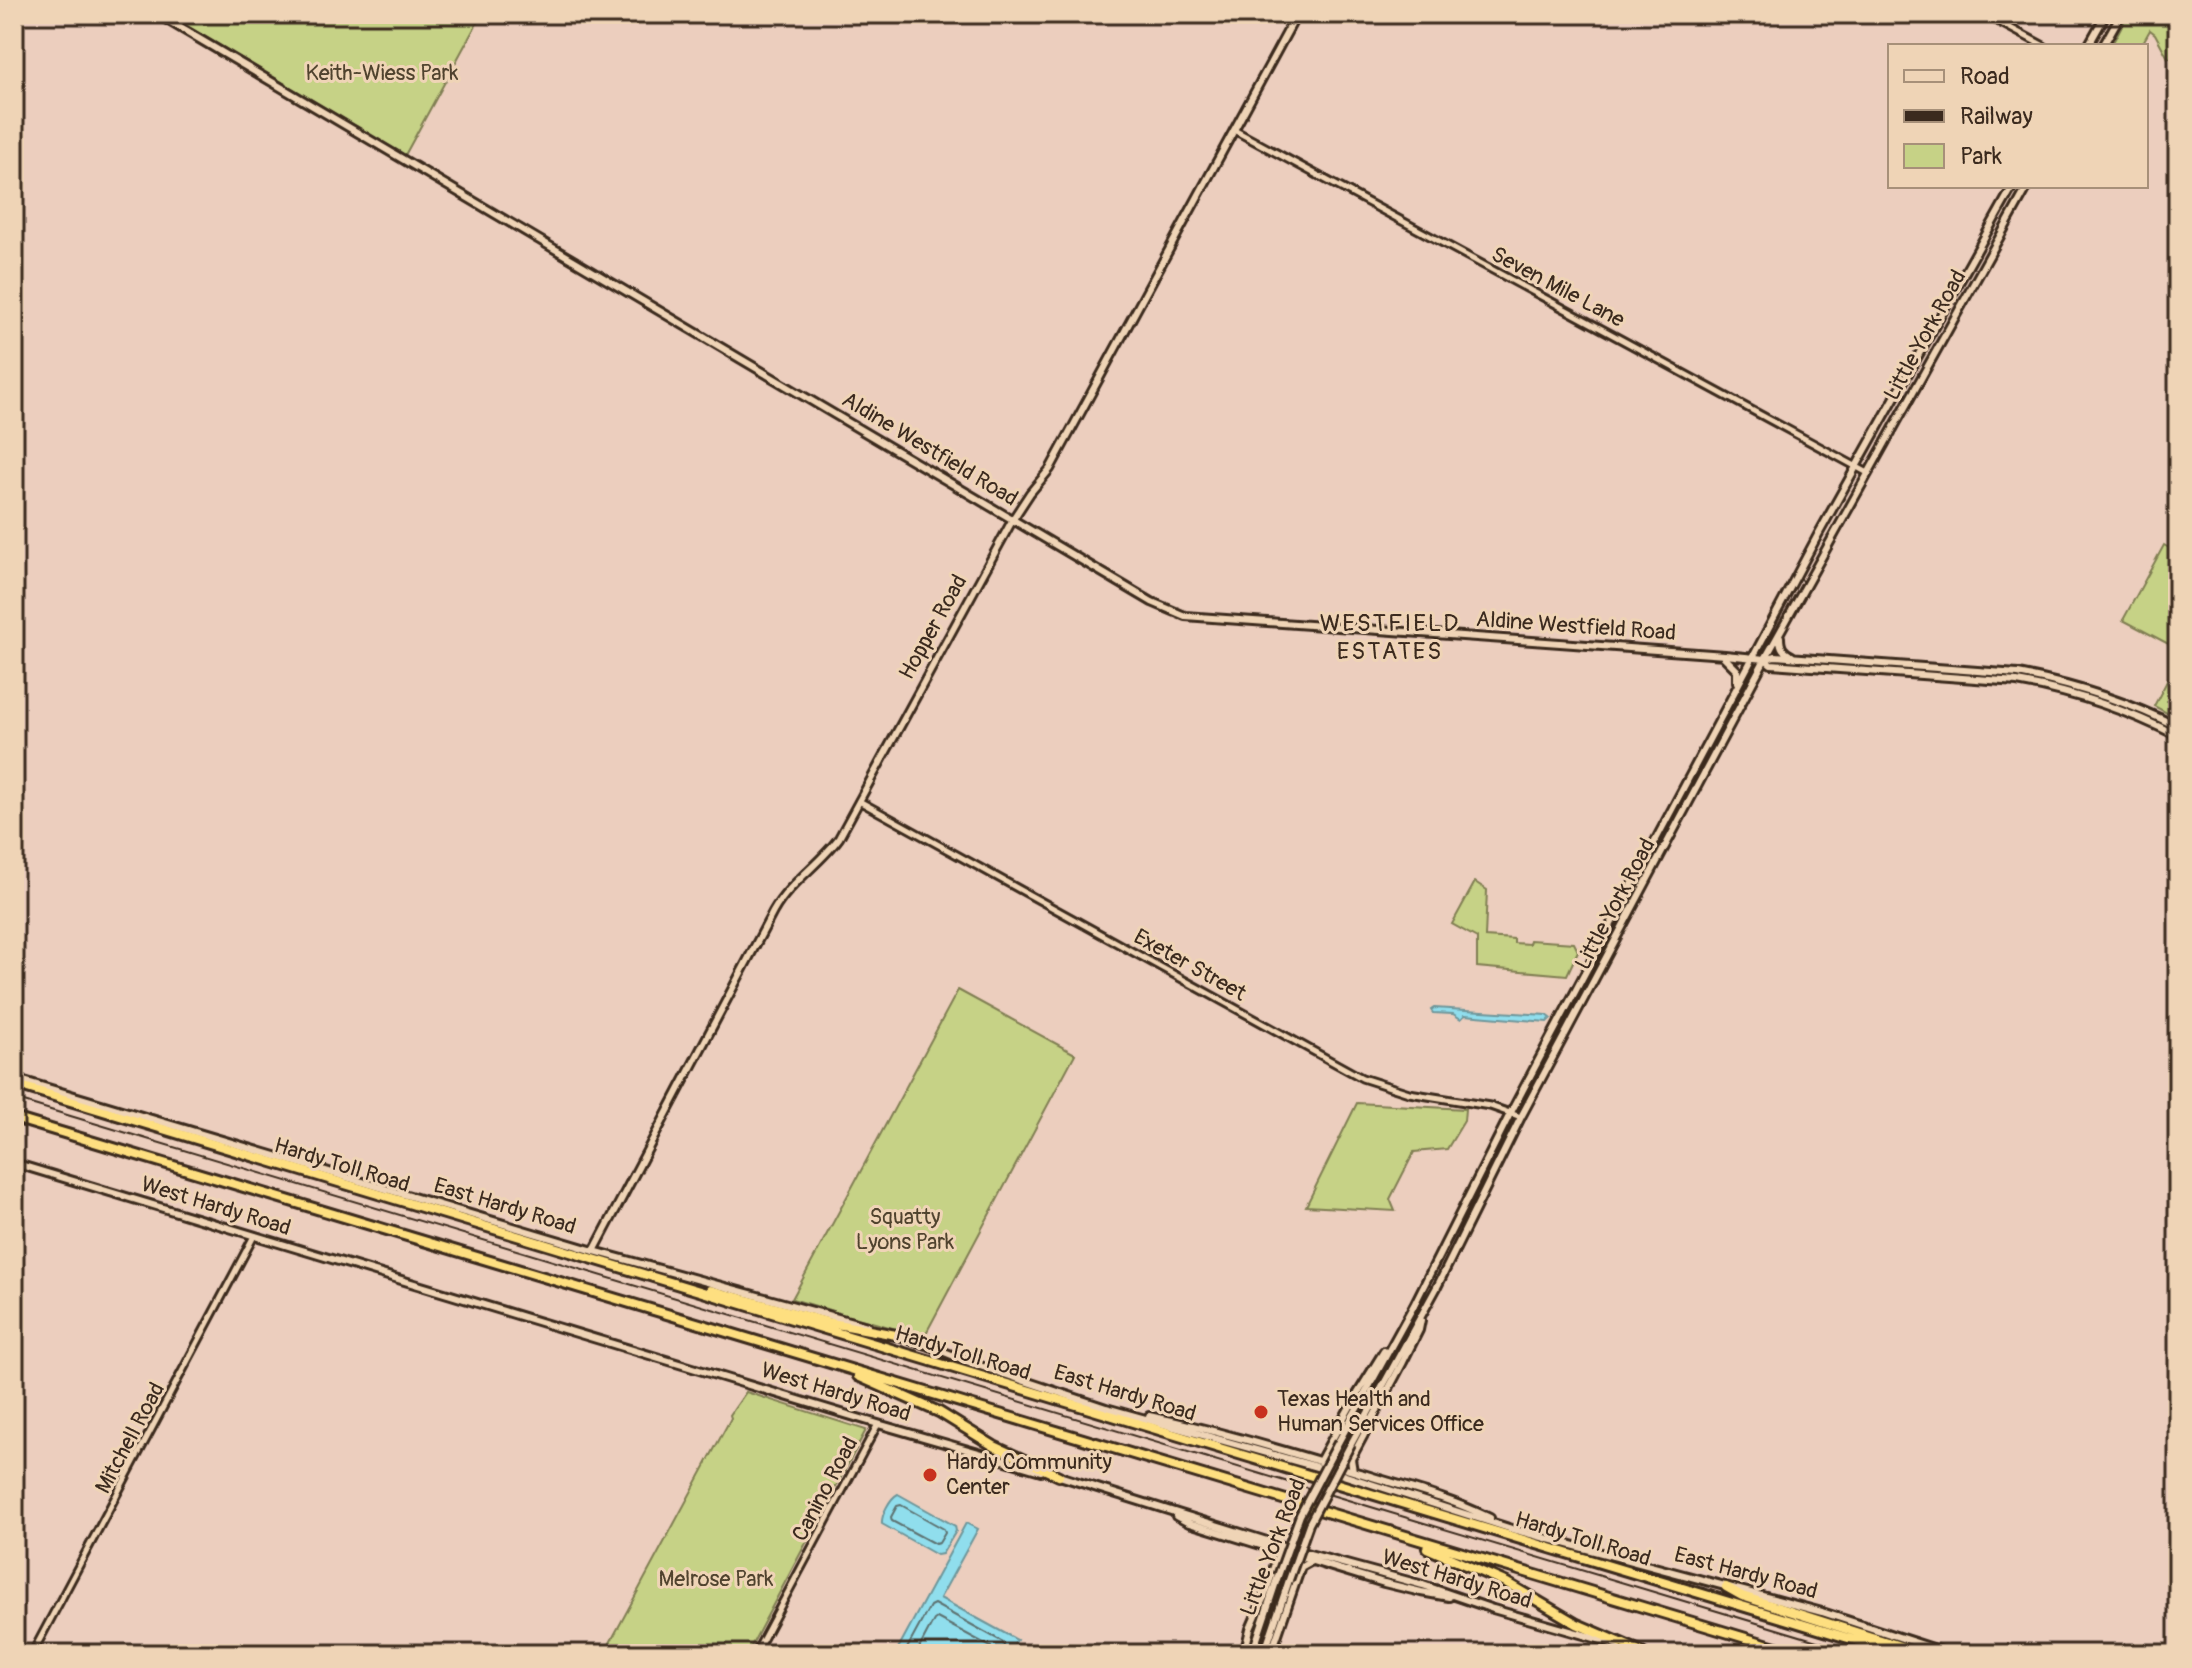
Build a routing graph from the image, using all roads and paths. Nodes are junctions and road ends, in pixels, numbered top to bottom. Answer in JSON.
{"nodes":[{"id":1,"x":157,"y":14,"type":"edge"},
{"id":2,"x":1297,"y":14,"type":"edge"},
{"id":3,"x":1984,"y":14,"type":"edge"},
{"id":4,"x":2106,"y":14,"type":"edge"},
{"id":5,"x":2121,"y":14,"type":"edge"},
{"id":6,"x":2040,"y":44,"type":"edge"},
{"id":7,"x":2089,"y":44,"type":"edge"},
{"id":8,"x":2104,"y":44,"type":"edge"},
{"id":9,"x":1234,"y":130,"type":"junction"},
{"id":10,"x":2012,"y":188,"type":"edge"},
{"id":11,"x":2027,"y":188,"type":"edge"},
{"id":12,"x":1856,"y":467,"type":"junction"},
{"id":13,"x":1868,"y":473,"type":"junction"},
{"id":14,"x":1013,"y":519,"type":"junction"},
{"id":15,"x":1781,"y":633,"type":"junction"},
{"id":16,"x":1720,"y":654,"type":"junction"},
{"id":17,"x":1752,"y":658,"type":"junction"},
{"id":18,"x":1795,"y":658,"type":"junction"},
{"id":19,"x":1765,"y":659,"type":"junction"},
{"id":20,"x":1736,"y":689,"type":"junction"},
{"id":21,"x":2103,"y":695,"type":"junction"},
{"id":22,"x":2100,"y":703,"type":"junction"},
{"id":23,"x":2178,"y":733,"type":"edge"},
{"id":24,"x":858,"y":801,"type":"junction"},
{"id":25,"x":1629,"y":888,"type":"junction"},
{"id":26,"x":1640,"y":893,"type":"junction"},
{"id":27,"x":14,"y":1081,"type":"edge"},
{"id":28,"x":1510,"y":1114,"type":"junction"},
{"id":29,"x":1521,"y":1117,"type":"junction"},
{"id":30,"x":14,"y":1118,"type":"edge"},
{"id":31,"x":14,"y":1163,"type":"edge"},
{"id":32,"x":1476,"y":1179,"type":"junction"},
{"id":33,"x":1488,"y":1185,"type":"junction"},
{"id":34,"x":254,"y":1236,"type":"junction"},
{"id":35,"x":594,"y":1251,"type":"junction"},
{"id":36,"x":672,"y":1284,"type":"junction"},
{"id":37,"x":1421,"y":1293,"type":"junction"},
{"id":38,"x":1431,"y":1298,"type":"junction"},
{"id":39,"x":1414,"y":1305,"type":"junction"},
{"id":40,"x":1424,"y":1309,"type":"junction"},
{"id":41,"x":896,"y":1335,"type":"junction"},
{"id":42,"x":839,"y":1367,"type":"junction"},
{"id":43,"x":1106,"y":1408,"type":"junction"},
{"id":44,"x":878,"y":1424,"type":"junction"},
{"id":45,"x":1329,"y":1444,"type":"junction"},
{"id":46,"x":1354,"y":1453,"type":"junction"},
{"id":47,"x":1320,"y":1461,"type":"junction"},
{"id":48,"x":1324,"y":1469,"type":"junction"},
{"id":49,"x":1353,"y":1471,"type":"junction"},
{"id":50,"x":1336,"y":1473,"type":"junction"},
{"id":51,"x":1059,"y":1476,"type":"junction"},
{"id":52,"x":1159,"y":1507,"type":"junction"},
{"id":53,"x":1379,"y":1528,"type":"junction"},
{"id":54,"x":1512,"y":1529,"type":"junction"},
{"id":55,"x":1288,"y":1548,"type":"junction"},
{"id":56,"x":1279,"y":1551,"type":"junction"},
{"id":57,"x":1299,"y":1551,"type":"junction"},
{"id":58,"x":1310,"y":1562,"type":"junction"},
{"id":59,"x":1276,"y":1573,"type":"junction"},
{"id":60,"x":1299,"y":1573,"type":"junction"},
{"id":61,"x":1726,"y":1587,"type":"junction"},
{"id":62,"x":1464,"y":1599,"type":"junction"},
{"id":63,"x":1645,"y":1653,"type":"edge"},
{"id":64,"x":32,"y":1654,"type":"edge"},
{"id":65,"x":755,"y":1654,"type":"edge"},
{"id":66,"x":1244,"y":1654,"type":"edge"},
{"id":67,"x":1252,"y":1654,"type":"edge"},
{"id":68,"x":1264,"y":1654,"type":"edge"},
{"id":69,"x":1271,"y":1654,"type":"edge"},
{"id":70,"x":1799,"y":1654,"type":"edge"},
{"id":71,"x":1901,"y":1654,"type":"edge"},
{"id":72,"x":1925,"y":1654,"type":"edge"},
{"id":73,"x":1951,"y":1654,"type":"edge"}],
"edges":[{"from":1,"to":14,"type":"main road","name":"Aldine Westfield Road"},
{"from":2,"to":9,"type":"main road","name":"Hopper Road"},
{"from":3,"to":6,"type":"street"},
{"from":4,"to":7,"type":"main road"},
{"from":5,"to":8,"type":"main road"},
{"from":9,"to":12,"type":"street","name":"Seven Mile Lane"},
{"from":9,"to":14,"type":"main road","name":"Hopper Road"},
{"from":10,"to":12,"type":"main road","name":"Little York Road"},
{"from":11,"to":13,"type":"main road","name":"Little York Road"},
{"from":12,"to":13,"type":"street","name":"Seven Mile Lane"},
{"from":12,"to":17,"type":"main road","name":"Little York Road"},
{"from":13,"to":15,"type":"main road","name":"Little York Road"},
{"from":14,"to":16,"type":"main road","name":"Aldine Westfield Road"},
{"from":14,"to":24,"type":"main road","name":"Hopper Road"},
{"from":15,"to":18,"type":"main road"},
{"from":15,"to":19,"type":"main road","name":"Little York Road"},
{"from":16,"to":17,"type":"main road","name":"Aldine Westfield Road"},
{"from":16,"to":20,"type":"main road"},
{"from":17,"to":19,"type":"main road","name":"Aldine Westfield Road"},
{"from":17,"to":20,"type":"main road","name":"Little York Road"},
{"from":18,"to":19,"type":"main road","name":"Aldine Westfield Road"},
{"from":18,"to":21,"type":"main road","name":"Aldine Westfield Road"},
{"from":19,"to":22,"type":"main road","name":"Aldine Westfield Road"},
{"from":19,"to":26,"type":"main road","name":"Little York Road"},
{"from":20,"to":25,"type":"main road","name":"Little York Road"},
{"from":21,"to":22,"type":"main road"},
{"from":21,"to":23,"type":"main road","name":"Aldine Westfield Road"},
{"from":22,"to":23,"type":"main road","name":"Aldine Westfield Road"},
{"from":24,"to":28,"type":"street","name":"Exeter Street"},
{"from":24,"to":35,"type":"main road","name":"Hopper Road"},
{"from":25,"to":26,"type":"main road"},
{"from":25,"to":28,"type":"main road","name":"Little York Road"},
{"from":26,"to":29,"type":"main road","name":"Little York Road"},
{"from":27,"to":35,"type":"main road","name":"East Hardy Road"},
{"from":27,"to":36,"type":"highway","name":"Hardy Toll Road"},
{"from":28,"to":29,"type":"street","name":"Exeter Street"},
{"from":28,"to":32,"type":"main road","name":"Little York Road"},
{"from":29,"to":33,"type":"main road","name":"Little York Road"},
{"from":30,"to":42,"type":"highway"},
{"from":31,"to":34,"type":"main road","name":"West Hardy Road"},
{"from":32,"to":33,"type":"main road"},
{"from":32,"to":37,"type":"main road","name":"Little York Road"},
{"from":33,"to":38,"type":"main road","name":"Little York Road"},
{"from":34,"to":44,"type":"main road","name":"West Hardy Road"},
{"from":34,"to":64,"type":"street","name":"Mitchell Road"},
{"from":35,"to":41,"type":"main road","name":"East Hardy Road"},
{"from":36,"to":41,"type":"highway"},
{"from":36,"to":71,"type":"highway","name":"Hardy Toll Road"},
{"from":37,"to":38,"type":"main road"},
{"from":37,"to":39,"type":"main road","name":"Little York Road"},
{"from":38,"to":40,"type":"main road","name":"Little York Road"},
{"from":39,"to":45,"type":"main road"},
{"from":39,"to":48,"type":"main road","name":"Little York Road","bridge":true},
{"from":40,"to":46,"type":"main road"},
{"from":40,"to":50,"type":"main road","name":"Little York Road","bridge":true},
{"from":41,"to":43,"type":"main road","name":"East Hardy Road"},
{"from":42,"to":51,"type":"highway"},
{"from":42,"to":53,"type":"highway"},
{"from":43,"to":47,"type":"main road"},
{"from":43,"to":48,"type":"main road","name":"East Hardy Road"},
{"from":44,"to":51,"type":"main road","name":"West Hardy Road"},
{"from":44,"to":65,"type":"street","name":"Canino Road"},
{"from":45,"to":46,"type":"main road"},
{"from":45,"to":47,"type":"main road"},
{"from":46,"to":49,"type":"main road"},
{"from":47,"to":49,"type":"main road"},
{"from":48,"to":50,"type":"main road","name":"East Hardy Road","bridge":true},
{"from":48,"to":55,"type":"main road","name":"Little York Road","bridge":true},
{"from":49,"to":54,"type":"main road"},
{"from":50,"to":54,"type":"main road","name":"East Hardy Road"},
{"from":50,"to":57,"type":"main road","name":"Little York Road","bridge":true},
{"from":51,"to":52,"type":"main road","name":"West Hardy Road"},
{"from":52,"to":55,"type":"main road","name":"West Hardy Road"},
{"from":52,"to":56,"type":"main road"},
{"from":53,"to":63,"type":"highway"},
{"from":53,"to":70,"type":"highway"},
{"from":54,"to":61,"type":"main road","name":"East Hardy Road"},
{"from":55,"to":57,"type":"main road","name":"West Hardy Road","bridge":true},
{"from":55,"to":59,"type":"main road","name":"Little York Road","bridge":true},
{"from":56,"to":58,"type":"main road"},
{"from":56,"to":59,"type":"main road"},
{"from":57,"to":62,"type":"main road","name":"West Hardy Road"},
{"from":57,"to":68,"type":"main road","name":"Little York Road","bridge":true},
{"from":58,"to":60,"type":"main road"},
{"from":58,"to":62,"type":"main road"},
{"from":59,"to":60,"type":"main road"},
{"from":59,"to":66,"type":"main road"},
{"from":59,"to":67,"type":"main road","name":"Little York Road"},
{"from":60,"to":69,"type":"main road"},
{"from":61,"to":72,"type":"highway"},
{"from":61,"to":73,"type":"main road","name":"East Hardy Road"},
{"from":62,"to":63,"type":"main road","name":"West Hardy Road"}]}
